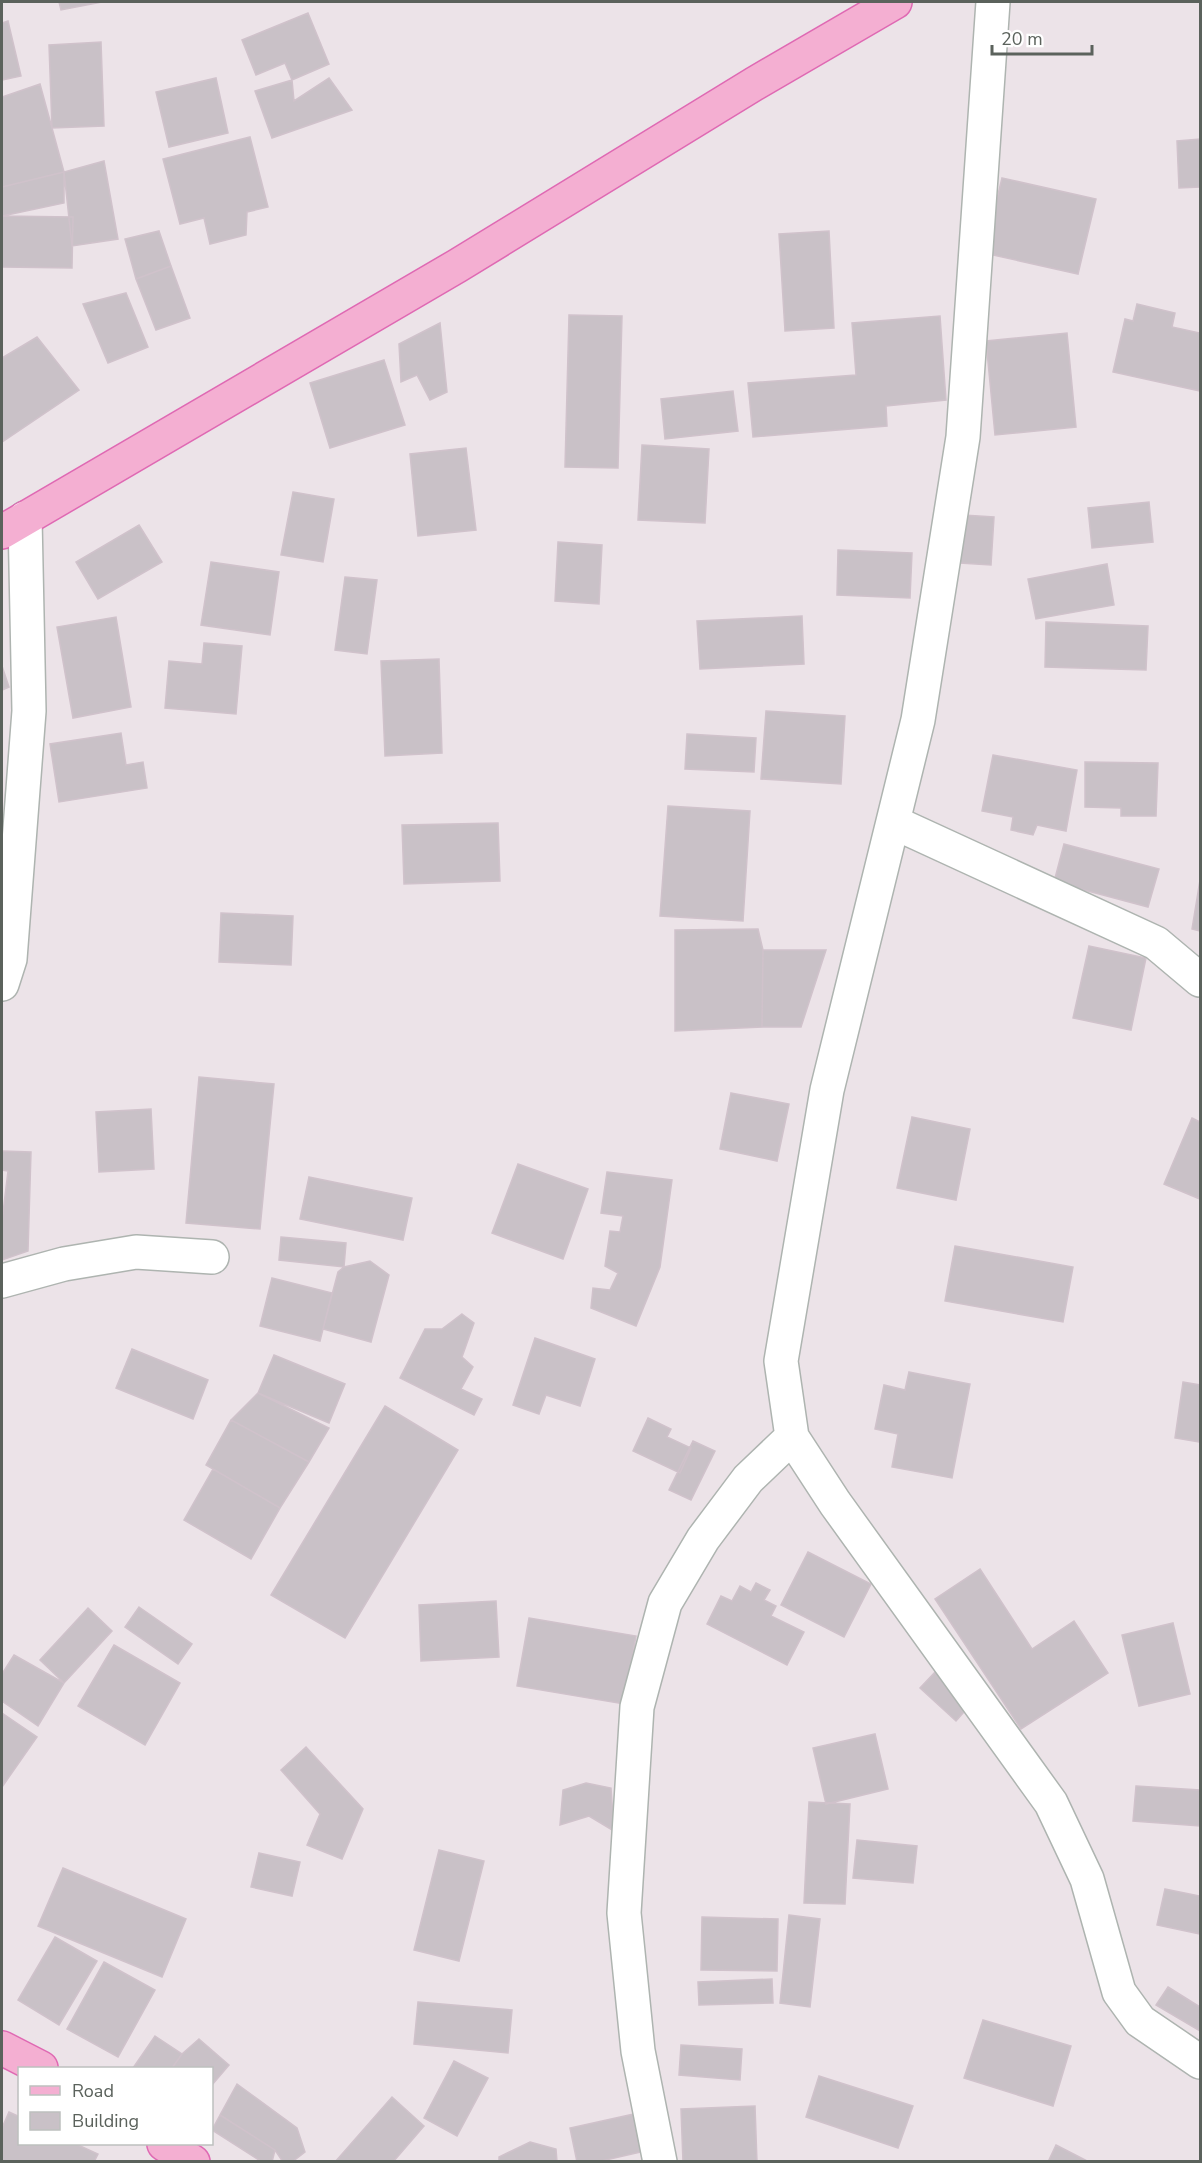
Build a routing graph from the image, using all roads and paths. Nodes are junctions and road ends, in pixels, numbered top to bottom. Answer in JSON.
{"nodes":[{"id":1,"x":895,"y":2,"type":"edge"},
{"id":2,"x":993,"y":2,"type":"edge"},
{"id":3,"x":13,"y":525,"type":"edge"},
{"id":4,"x":893,"y":822,"type":"junction"},
{"id":5,"x":1200,"y":980,"type":"edge"},
{"id":6,"x":2,"y":984,"type":"edge"},
{"id":7,"x":212,"y":1257,"type":"dead end"},
{"id":8,"x":2,"y":1281,"type":"edge"},
{"id":9,"x":792,"y":1437,"type":"junction"},
{"id":10,"x":2,"y":2048,"type":"edge"},
{"id":11,"x":1200,"y":2062,"type":"edge"},
{"id":12,"x":39,"y":2067,"type":"edge"},
{"id":13,"x":166,"y":2145,"type":"edge"},
{"id":14,"x":193,"y":2162,"type":"edge"},
{"id":15,"x":660,"y":2162,"type":"edge"}],
"edges":[{"from":1,"to":3,"type":"main road"},
{"from":2,"to":4,"type":"street"},
{"from":3,"to":6,"type":"street"},
{"from":4,"to":5,"type":"street"},
{"from":4,"to":9,"type":"street"},
{"from":7,"to":8,"type":"street"},
{"from":9,"to":11,"type":"street"},
{"from":9,"to":15,"type":"street"},
{"from":10,"to":12,"type":"main road"},
{"from":13,"to":14,"type":"main road"}]}
